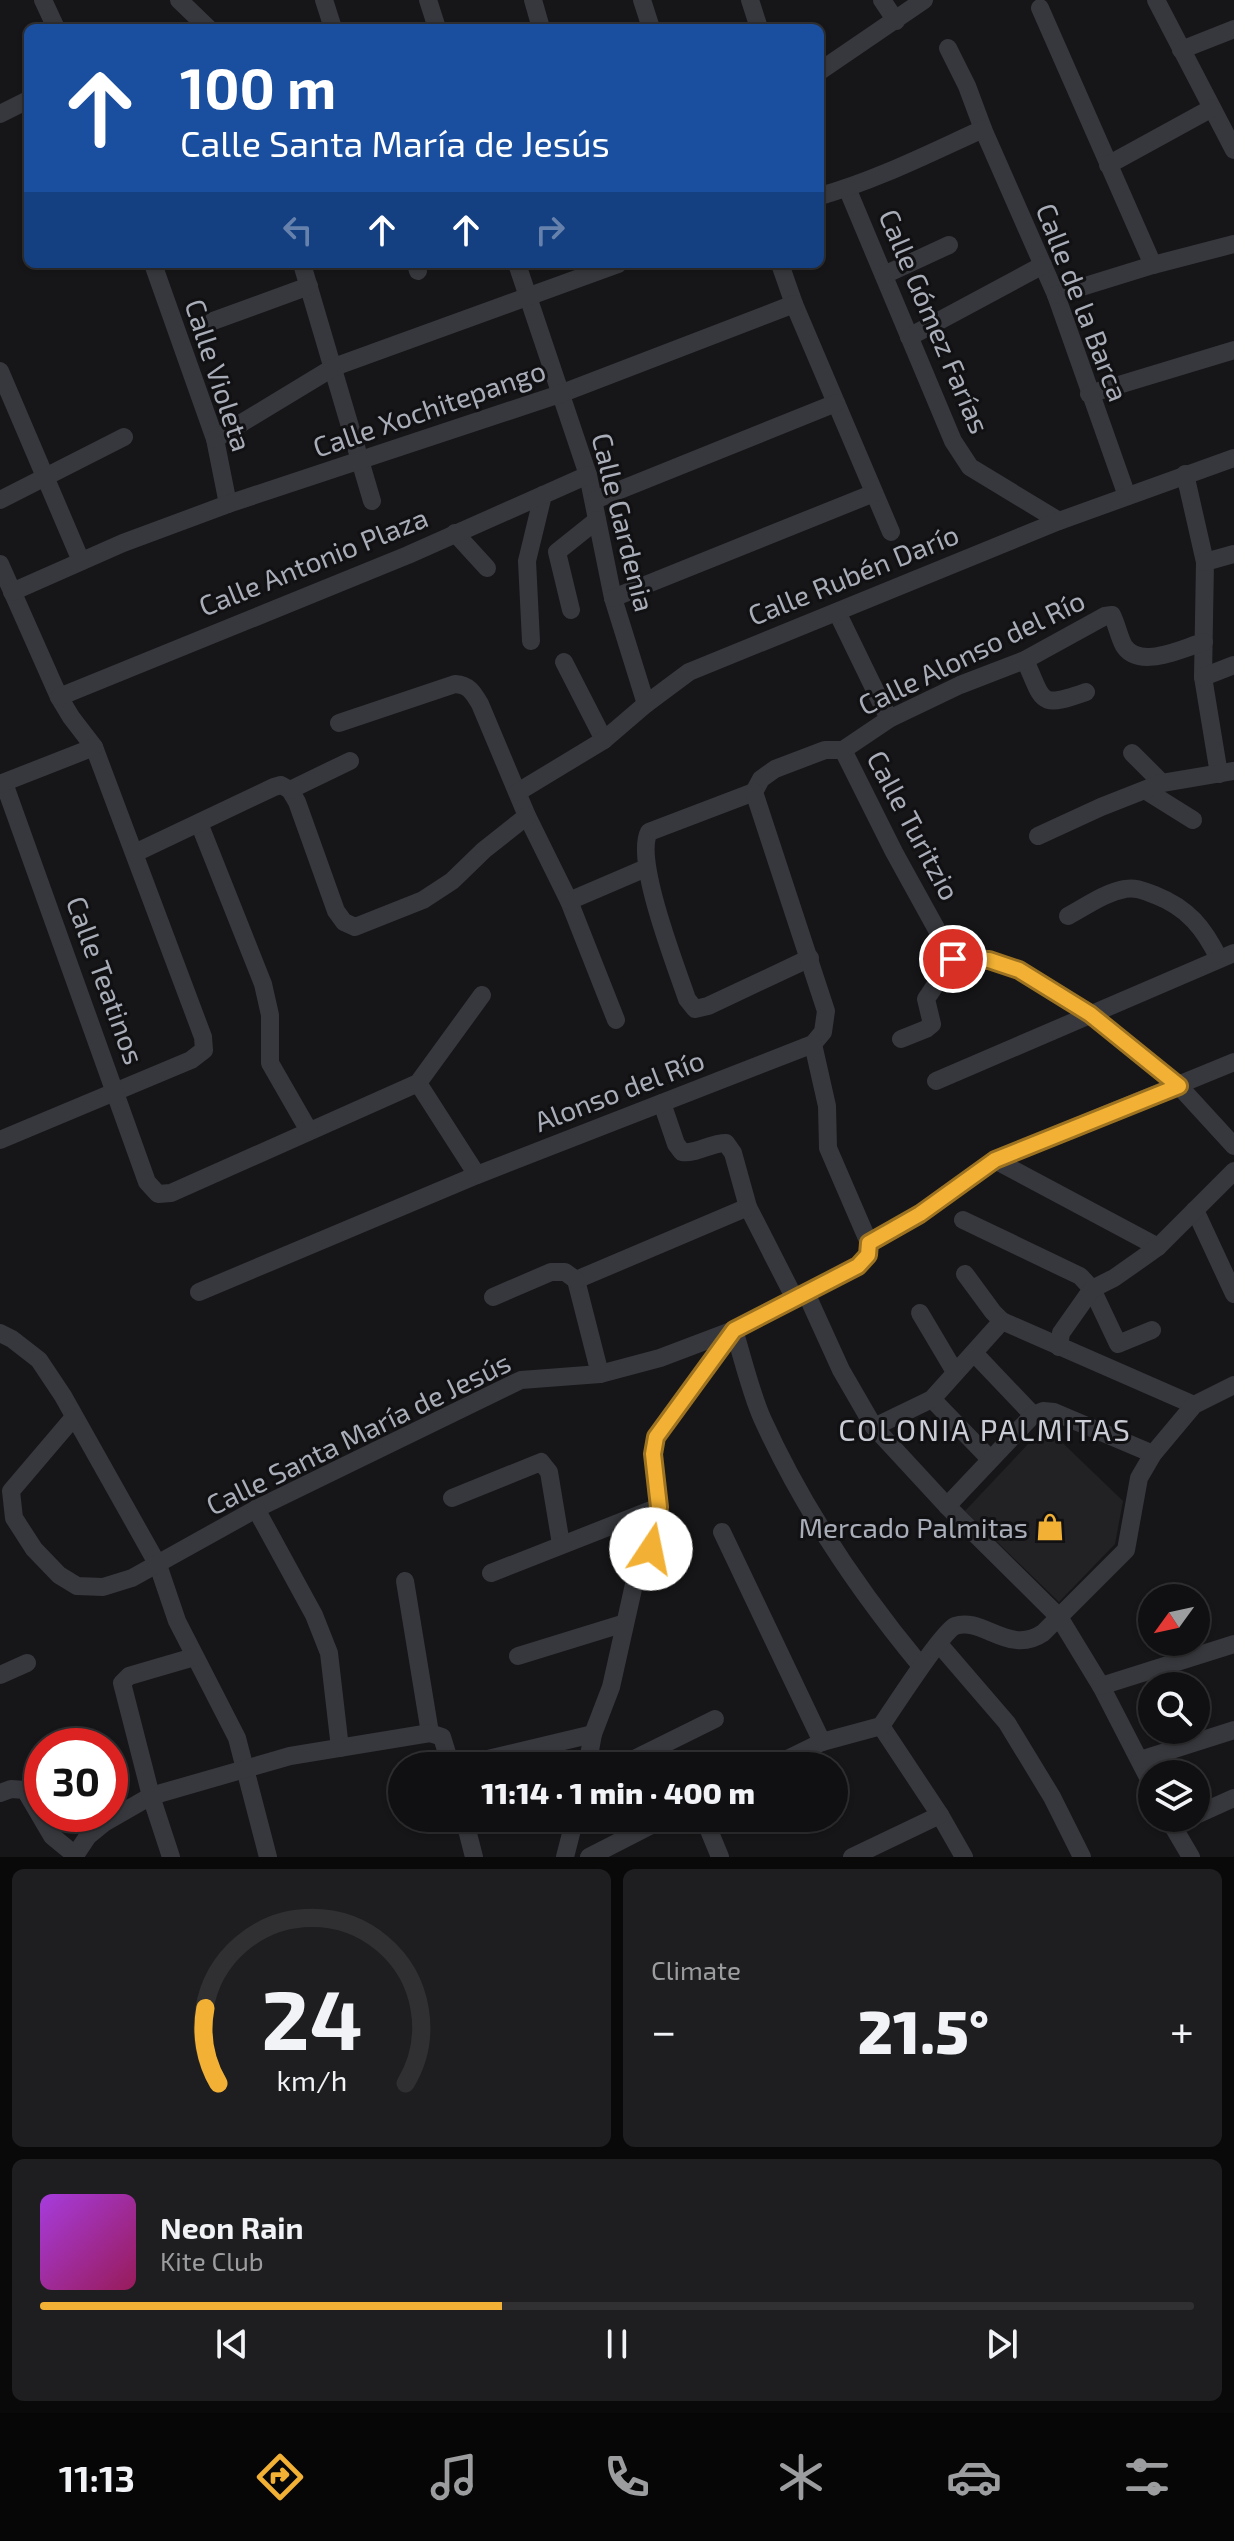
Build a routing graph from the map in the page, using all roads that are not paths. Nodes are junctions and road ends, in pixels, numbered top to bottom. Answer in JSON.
{"nodes":[{"id":1,"x":43,"y":0,"type":"edge"},
{"id":2,"x":179,"y":0,"type":"edge"},
{"id":3,"x":324,"y":0,"type":"edge"},
{"id":4,"x":428,"y":0,"type":"edge"},
{"id":5,"x":533,"y":0,"type":"edge"},
{"id":6,"x":642,"y":0,"type":"edge"},
{"id":7,"x":750,"y":0,"type":"edge"},
{"id":8,"x":882,"y":0,"type":"edge"},
{"id":9,"x":924,"y":0,"type":"edge"},
{"id":10,"x":1156,"y":0,"type":"edge"},
{"id":11,"x":1040,"y":8,"type":"dead end"},
{"id":12,"x":896,"y":21,"type":"junction"},
{"id":13,"x":54,"y":24,"type":"edge"},
{"id":14,"x":204,"y":24,"type":"edge"},
{"id":15,"x":332,"y":24,"type":"edge"},
{"id":16,"x":436,"y":24,"type":"edge"},
{"id":17,"x":540,"y":24,"type":"edge"},
{"id":18,"x":650,"y":24,"type":"edge"},
{"id":19,"x":758,"y":24,"type":"edge"},
{"id":20,"x":1234,"y":29,"type":"edge"},
{"id":21,"x":948,"y":48,"type":"dead end"},
{"id":22,"x":1181,"y":50,"type":"junction"},
{"id":23,"x":824,"y":68,"type":"edge"},
{"id":24,"x":24,"y":102,"type":"edge"},
{"id":25,"x":1212,"y":108,"type":"junction"},
{"id":26,"x":0,"y":114,"type":"edge"},
{"id":27,"x":983,"y":129,"type":"junction"},
{"id":28,"x":1234,"y":150,"type":"edge"},
{"id":29,"x":1108,"y":165,"type":"junction"},
{"id":30,"x":847,"y":188,"type":"junction"},
{"id":31,"x":824,"y":195,"type":"edge"},
{"id":32,"x":1234,"y":244,"type":"edge"},
{"id":33,"x":949,"y":245,"type":"dead end"},
{"id":34,"x":1043,"y":265,"type":"junction"},
{"id":35,"x":1153,"y":265,"type":"junction"},
{"id":36,"x":154,"y":268,"type":"edge"},
{"id":37,"x":303,"y":268,"type":"edge"},
{"id":38,"x":518,"y":268,"type":"edge"},
{"id":39,"x":607,"y":268,"type":"edge"},
{"id":40,"x":781,"y":268,"type":"edge"},
{"id":41,"x":884,"y":275,"type":"junction"},
{"id":42,"x":309,"y":286,"type":"junction"},
{"id":43,"x":1056,"y":295,"type":"junction"},
{"id":44,"x":528,"y":297,"type":"junction"},
{"id":45,"x":794,"y":304,"type":"junction"},
{"id":46,"x":213,"y":321,"type":"dead end"},
{"id":47,"x":909,"y":337,"type":"junction"},
{"id":48,"x":1234,"y":350,"type":"edge"},
{"id":49,"x":334,"y":367,"type":"junction"},
{"id":50,"x":0,"y":371,"type":"edge"},
{"id":51,"x":560,"y":394,"type":"junction"},
{"id":52,"x":1089,"y":394,"type":"junction"},
{"id":53,"x":836,"y":403,"type":"junction"},
{"id":54,"x":124,"y":437,"type":"dead end"},
{"id":55,"x":215,"y":439,"type":"junction"},
{"id":56,"x":1234,"y":458,"type":"edge"},
{"id":57,"x":359,"y":462,"type":"junction"},
{"id":58,"x":1185,"y":474,"type":"junction"},
{"id":59,"x":588,"y":475,"type":"junction"},
{"id":60,"x":45,"y":479,"type":"junction"},
{"id":61,"x":874,"y":493,"type":"junction"},
{"id":62,"x":543,"y":495,"type":"junction"},
{"id":63,"x":1127,"y":496,"type":"junction"},
{"id":64,"x":0,"y":500,"type":"edge"},
{"id":65,"x":595,"y":500,"type":"junction"},
{"id":66,"x":372,"y":501,"type":"dead end"},
{"id":67,"x":228,"y":504,"type":"junction"},
{"id":68,"x":597,"y":520,"type":"junction"},
{"id":69,"x":1059,"y":521,"type":"junction"},
{"id":70,"x":891,"y":532,"type":"dead end"},
{"id":71,"x":455,"y":533,"type":"junction"},
{"id":72,"x":1234,"y":554,"type":"edge"},
{"id":73,"x":81,"y":561,"type":"junction"},
{"id":74,"x":1205,"y":562,"type":"junction"},
{"id":75,"x":0,"y":564,"type":"edge"},
{"id":76,"x":487,"y":568,"type":"dead end"},
{"id":77,"x":12,"y":592,"type":"junction"},
{"id":78,"x":613,"y":598,"type":"junction"},
{"id":79,"x":571,"y":610,"type":"dead end"},
{"id":80,"x":837,"y":612,"type":"junction"},
{"id":81,"x":531,"y":641,"type":"dead end"},
{"id":82,"x":1204,"y":642,"type":"junction"},
{"id":83,"x":1025,"y":660,"type":"junction"},
{"id":84,"x":564,"y":662,"type":"dead end"},
{"id":85,"x":1234,"y":665,"type":"edge"},
{"id":86,"x":1203,"y":677,"type":"junction"},
{"id":87,"x":1086,"y":692,"type":"dead end"},
{"id":88,"x":59,"y":697,"type":"junction"},
{"id":89,"x":646,"y":704,"type":"junction"},
{"id":90,"x":889,"y":719,"type":"junction"},
{"id":91,"x":339,"y":723,"type":"dead end"},
{"id":92,"x":604,"y":740,"type":"junction"},
{"id":93,"x":94,"y":747,"type":"junction"},
{"id":94,"x":843,"y":750,"type":"junction"},
{"id":95,"x":1132,"y":753,"type":"dead end"},
{"id":96,"x":350,"y":761,"type":"dead end"},
{"id":97,"x":1226,"y":772,"type":"edge"},
{"id":98,"x":2,"y":784,"type":"edge"},
{"id":99,"x":1154,"y":786,"type":"junction"},
{"id":100,"x":290,"y":790,"type":"junction"},
{"id":101,"x":518,"y":792,"type":"junction"},
{"id":102,"x":754,"y":792,"type":"junction"},
{"id":103,"x":527,"y":816,"type":"junction"},
{"id":104,"x":1193,"y":820,"type":"dead end"},
{"id":105,"x":199,"y":823,"type":"junction"},
{"id":106,"x":1038,"y":836,"type":"dead end"},
{"id":107,"x":135,"y":853,"type":"junction"},
{"id":108,"x":646,"y":868,"type":"junction"},
{"id":109,"x":569,"y":901,"type":"junction"},
{"id":110,"x":1068,"y":916,"type":"dead end"},
{"id":111,"x":1226,"y":956,"type":"edge"},
{"id":112,"x":810,"y":958,"type":"junction"},
{"id":113,"x":953,"y":959,"type":"junction"},
{"id":114,"x":482,"y":995,"type":"dead end"},
{"id":115,"x":1090,"y":1014,"type":"junction"},
{"id":116,"x":616,"y":1020,"type":"dead end"},
{"id":117,"x":901,"y":1039,"type":"dead end"},
{"id":118,"x":813,"y":1044,"type":"junction"},
{"id":119,"x":1234,"y":1062,"type":"edge"},
{"id":120,"x":936,"y":1081,"type":"dead end"},
{"id":121,"x":418,"y":1083,"type":"junction"},
{"id":122,"x":1179,"y":1086,"type":"junction"},
{"id":123,"x":116,"y":1089,"type":"junction"},
{"id":124,"x":662,"y":1103,"type":"junction"},
{"id":125,"x":309,"y":1131,"type":"junction"},
{"id":126,"x":0,"y":1140,"type":"edge"},
{"id":127,"x":1234,"y":1146,"type":"edge"},
{"id":128,"x":995,"y":1160,"type":"junction"},
{"id":129,"x":1234,"y":1171,"type":"edge"},
{"id":130,"x":477,"y":1175,"type":"junction"},
{"id":131,"x":748,"y":1207,"type":"junction"},
{"id":132,"x":1195,"y":1210,"type":"junction"},
{"id":133,"x":963,"y":1220,"type":"dead end"},
{"id":134,"x":869,"y":1243,"type":"junction"},
{"id":135,"x":1158,"y":1247,"type":"junction"},
{"id":136,"x":965,"y":1274,"type":"dead end"},
{"id":137,"x":576,"y":1280,"type":"junction"},
{"id":138,"x":1092,"y":1289,"type":"junction"},
{"id":139,"x":199,"y":1292,"type":"dead end"},
{"id":140,"x":1234,"y":1294,"type":"edge"},
{"id":141,"x":800,"y":1296,"type":"junction"},
{"id":142,"x":493,"y":1297,"type":"dead end"},
{"id":143,"x":920,"y":1313,"type":"dead end"},
{"id":144,"x":1002,"y":1321,"type":"junction"},
{"id":145,"x":734,"y":1330,"type":"junction"},
{"id":146,"x":1152,"y":1330,"type":"dead end"},
{"id":147,"x":0,"y":1333,"type":"edge"},
{"id":148,"x":1059,"y":1347,"type":"junction"},
{"id":149,"x":975,"y":1354,"type":"junction"},
{"id":150,"x":955,"y":1372,"type":"junction"},
{"id":151,"x":600,"y":1374,"type":"junction"},
{"id":152,"x":1234,"y":1385,"type":"edge"},
{"id":153,"x":932,"y":1399,"type":"junction"},
{"id":154,"x":1194,"y":1405,"type":"junction"},
{"id":155,"x":1038,"y":1413,"type":"junction"},
{"id":156,"x":74,"y":1417,"type":"junction"},
{"id":157,"x":874,"y":1427,"type":"junction"},
{"id":158,"x":1153,"y":1454,"type":"junction"},
{"id":159,"x":990,"y":1459,"type":"junction"},
{"id":160,"x":452,"y":1498,"type":"dead end"},
{"id":161,"x":947,"y":1506,"type":"junction"},
{"id":162,"x":659,"y":1507,"type":"junction"},
{"id":163,"x":256,"y":1509,"type":"junction"},
{"id":164,"x":722,"y":1532,"type":"dead end"},
{"id":165,"x":561,"y":1544,"type":"junction"},
{"id":166,"x":158,"y":1565,"type":"junction"},
{"id":167,"x":491,"y":1573,"type":"dead end"},
{"id":168,"x":405,"y":1581,"type":"dead end"},
{"id":169,"x":1059,"y":1617,"type":"junction"},
{"id":170,"x":625,"y":1623,"type":"junction"},
{"id":171,"x":939,"y":1644,"type":"junction"},
{"id":172,"x":1234,"y":1644,"type":"edge"},
{"id":173,"x":518,"y":1656,"type":"dead end"},
{"id":174,"x":194,"y":1657,"type":"junction"},
{"id":175,"x":27,"y":1663,"type":"dead end"},
{"id":176,"x":921,"y":1666,"type":"junction"},
{"id":177,"x":0,"y":1675,"type":"edge"},
{"id":178,"x":1101,"y":1686,"type":"junction"},
{"id":179,"x":715,"y":1719,"type":"dead end"},
{"id":180,"x":881,"y":1726,"type":"junction"},
{"id":181,"x":1234,"y":1730,"type":"edge"},
{"id":182,"x":593,"y":1734,"type":"junction"},
{"id":183,"x":436,"y":1735,"type":"junction"},
{"id":184,"x":822,"y":1742,"type":"junction"},
{"id":185,"x":340,"y":1748,"type":"junction"},
{"id":186,"x":444,"y":1752,"type":"edge"},
{"id":187,"x":517,"y":1752,"type":"edge"},
{"id":188,"x":590,"y":1752,"type":"edge"},
{"id":189,"x":648,"y":1752,"type":"edge"},
{"id":190,"x":802,"y":1752,"type":"edge"},
{"id":191,"x":1140,"y":1760,"type":"joint"},
{"id":192,"x":245,"y":1769,"type":"junction"},
{"id":193,"x":0,"y":1793,"type":"edge"},
{"id":194,"x":151,"y":1796,"type":"junction"},
{"id":195,"x":1234,"y":1798,"type":"edge"},
{"id":196,"x":1210,"y":1809,"type":"edge"},
{"id":197,"x":940,"y":1815,"type":"junction"},
{"id":198,"x":468,"y":1832,"type":"edge"},
{"id":199,"x":571,"y":1832,"type":"edge"},
{"id":200,"x":638,"y":1832,"type":"edge"},
{"id":201,"x":710,"y":1832,"type":"edge"},
{"id":202,"x":1176,"y":1832,"type":"edge"},
{"id":203,"x":873,"y":1853,"type":"edge"},
{"id":204,"x":75,"y":1856,"type":"edge"},
{"id":205,"x":171,"y":1857,"type":"edge"},
{"id":206,"x":268,"y":1857,"type":"edge"},
{"id":207,"x":474,"y":1857,"type":"edge"},
{"id":208,"x":565,"y":1857,"type":"edge"},
{"id":209,"x":589,"y":1857,"type":"edge"},
{"id":210,"x":720,"y":1857,"type":"edge"},
{"id":211,"x":852,"y":1857,"type":"edge"},
{"id":212,"x":964,"y":1857,"type":"edge"},
{"id":213,"x":1082,"y":1857,"type":"edge"},
{"id":214,"x":1191,"y":1857,"type":"edge"}],
"edges":[{"from":1,"to":13,"type":"street"},
{"from":2,"to":14,"type":"street"},
{"from":3,"to":15,"type":"street"},
{"from":4,"to":16,"type":"street"},
{"from":5,"to":17,"type":"street"},
{"from":6,"to":18,"type":"street"},
{"from":7,"to":19,"type":"street"},
{"from":8,"to":12,"type":"street"},
{"from":9,"to":12,"type":"street"},
{"from":10,"to":22,"type":"street"},
{"from":11,"to":29,"type":"street"},
{"from":12,"to":23,"type":"street"},
{"from":20,"to":22,"type":"street"},
{"from":21,"to":27,"type":"street","name":"Calle de la Barca"},
{"from":22,"to":25,"type":"street"},
{"from":24,"to":26,"type":"street"},
{"from":25,"to":28,"type":"street"},
{"from":25,"to":29,"type":"street"},
{"from":27,"to":30,"type":"street"},
{"from":27,"to":34,"type":"street","name":"Calle de la Barca"},
{"from":29,"to":35,"type":"street"},
{"from":30,"to":31,"type":"street"},
{"from":30,"to":41,"type":"street","name":"Calle Gómez Farías"},
{"from":32,"to":35,"type":"street"},
{"from":33,"to":41,"type":"street"},
{"from":34,"to":43,"type":"street","name":"Calle de la Barca"},
{"from":34,"to":47,"type":"street"},
{"from":35,"to":43,"type":"street"},
{"from":36,"to":55,"type":"street","name":"Calle Violeta"},
{"from":37,"to":42,"type":"street"},
{"from":38,"to":44,"type":"street","name":"Calle Gardenia"},
{"from":39,"to":44,"type":"street"},
{"from":40,"to":45,"type":"street"},
{"from":41,"to":47,"type":"street","name":"Calle Gómez Farías"},
{"from":42,"to":46,"type":"street"},
{"from":42,"to":49,"type":"street"},
{"from":43,"to":52,"type":"street","name":"Calle de la Barca"},
{"from":44,"to":49,"type":"street"},
{"from":44,"to":51,"type":"street","name":"Calle Gardenia"},
{"from":45,"to":51,"type":"street","name":"Calle Xochitepango"},
{"from":45,"to":53,"type":"street"},
{"from":47,"to":69,"type":"street","name":"Calle Gómez Farías"},
{"from":48,"to":52,"type":"street"},
{"from":49,"to":55,"type":"street"},
{"from":49,"to":57,"type":"street"},
{"from":50,"to":60,"type":"street"},
{"from":51,"to":57,"type":"street","name":"Calle Xochitepango"},
{"from":51,"to":59,"type":"street","name":"Calle Gardenia"},
{"from":52,"to":63,"type":"street","name":"Calle de la Barca"},
{"from":53,"to":61,"type":"street"},
{"from":53,"to":65,"type":"street"},
{"from":54,"to":60,"type":"street"},
{"from":55,"to":67,"type":"street","name":"Calle Violeta"},
{"from":56,"to":58,"type":"street","name":"Calle Rubén Darío"},
{"from":57,"to":66,"type":"street"},
{"from":57,"to":67,"type":"street","name":"Calle Xochitepango"},
{"from":58,"to":63,"type":"street","name":"Calle Rubén Darío"},
{"from":58,"to":74,"type":"street"},
{"from":59,"to":62,"type":"street","name":"Calle Antonio Plaza"},
{"from":59,"to":65,"type":"street","name":"Calle Gardenia"},
{"from":60,"to":64,"type":"street"},
{"from":60,"to":73,"type":"street"},
{"from":61,"to":70,"type":"street"},
{"from":61,"to":78,"type":"street"},
{"from":62,"to":71,"type":"street","name":"Calle Antonio Plaza"},
{"from":62,"to":81,"type":"street"},
{"from":63,"to":69,"type":"street","name":"Calle Rubén Darío"},
{"from":65,"to":68,"type":"street","name":"Calle Gardenia"},
{"from":67,"to":73,"type":"street","name":"Calle Xochitepango"},
{"from":68,"to":78,"type":"street","name":"Calle Gardenia"},
{"from":68,"to":79,"type":"street"},
{"from":69,"to":80,"type":"street","name":"Calle Rubén Darío"},
{"from":71,"to":76,"type":"street"},
{"from":71,"to":88,"type":"street","name":"Calle Antonio Plaza"},
{"from":72,"to":74,"type":"street"},
{"from":73,"to":77,"type":"street","name":"Calle Xochitepango"},
{"from":74,"to":82,"type":"street"},
{"from":75,"to":77,"type":"street"},
{"from":77,"to":88,"type":"street"},
{"from":78,"to":89,"type":"street","name":"Calle Gardenia"},
{"from":80,"to":89,"type":"street","name":"Calle Rubén Darío"},
{"from":80,"to":90,"type":"street","name":"Calle Turitzio"},
{"from":82,"to":83,"type":"street","name":"Calle Alonso del Río"},
{"from":82,"to":86,"type":"street"},
{"from":83,"to":87,"type":"street"},
{"from":83,"to":90,"type":"street","name":"Calle Alonso del Río"},
{"from":84,"to":92,"type":"street"},
{"from":85,"to":86,"type":"street"},
{"from":86,"to":97,"type":"street"},
{"from":88,"to":93,"type":"street"},
{"from":89,"to":92,"type":"street","name":"Calle Rubén Darío"},
{"from":90,"to":94,"type":"street","name":"Calle Alonso del Río"},
{"from":91,"to":101,"type":"street"},
{"from":92,"to":101,"type":"street","name":"Calle Rubén Darío"},
{"from":93,"to":98,"type":"street"},
{"from":93,"to":107,"type":"street"},
{"from":94,"to":102,"type":"street","name":"Calle Alonso del Río"},
{"from":94,"to":113,"type":"street","name":"Calle Turitzio"},
{"from":95,"to":99,"type":"street"},
{"from":96,"to":100,"type":"street"},
{"from":97,"to":99,"type":"street"},
{"from":98,"to":123,"type":"street","name":"Calle Teatinos"},
{"from":99,"to":104,"type":"street"},
{"from":99,"to":106,"type":"street"},
{"from":100,"to":103,"type":"street"},
{"from":100,"to":105,"type":"street"},
{"from":101,"to":103,"type":"street"},
{"from":102,"to":108,"type":"street"},
{"from":102,"to":112,"type":"street"},
{"from":103,"to":109,"type":"street"},
{"from":105,"to":107,"type":"street"},
{"from":105,"to":125,"type":"street"},
{"from":107,"to":123,"type":"street"},
{"from":108,"to":109,"type":"street"},
{"from":108,"to":112,"type":"street"},
{"from":109,"to":116,"type":"street"},
{"from":110,"to":111,"type":"street"},
{"from":111,"to":115,"type":"street"},
{"from":112,"to":118,"type":"street"},
{"from":113,"to":115,"type":"street"},
{"from":113,"to":117,"type":"street"},
{"from":114,"to":121,"type":"street"},
{"from":115,"to":120,"type":"street"},
{"from":115,"to":122,"type":"street"},
{"from":118,"to":124,"type":"street","name":"Alonso del Río"},
{"from":118,"to":134,"type":"street"},
{"from":119,"to":122,"type":"street"},
{"from":121,"to":125,"type":"street"},
{"from":121,"to":130,"type":"street"},
{"from":122,"to":127,"type":"street"},
{"from":122,"to":128,"type":"street"},
{"from":123,"to":125,"type":"street","name":"Calle Teatinos"},
{"from":123,"to":126,"type":"street"},
{"from":124,"to":130,"type":"street","name":"Alonso del Río"},
{"from":124,"to":131,"type":"street"},
{"from":128,"to":134,"type":"street"},
{"from":128,"to":135,"type":"street"},
{"from":129,"to":132,"type":"street"},
{"from":130,"to":139,"type":"street","name":"Alonso del Río"},
{"from":131,"to":137,"type":"street"},
{"from":131,"to":141,"type":"street"},
{"from":132,"to":135,"type":"street"},
{"from":132,"to":140,"type":"street"},
{"from":133,"to":138,"type":"street"},
{"from":134,"to":141,"type":"street","name":"Calle Santa María de Jesús"},
{"from":135,"to":138,"type":"street"},
{"from":136,"to":144,"type":"street"},
{"from":137,"to":142,"type":"street"},
{"from":137,"to":151,"type":"street"},
{"from":138,"to":146,"type":"street"},
{"from":138,"to":148,"type":"street"},
{"from":141,"to":145,"type":"street","name":"Calle Santa María de Jesús"},
{"from":141,"to":157,"type":"street"},
{"from":143,"to":150,"type":"street"},
{"from":144,"to":148,"type":"street"},
{"from":144,"to":149,"type":"street"},
{"from":145,"to":151,"type":"street","name":"Calle Santa María de Jesús"},
{"from":145,"to":162,"type":"street"},
{"from":145,"to":176,"type":"street"},
{"from":147,"to":156,"type":"street"},
{"from":148,"to":154,"type":"street"},
{"from":149,"to":150,"type":"street"},
{"from":149,"to":155,"type":"street"},
{"from":150,"to":153,"type":"street"},
{"from":151,"to":163,"type":"street","name":"Calle Santa María de Jesús"},
{"from":152,"to":154,"type":"street"},
{"from":153,"to":157,"type":"street"},
{"from":153,"to":159,"type":"street"},
{"from":154,"to":158,"type":"street"},
{"from":155,"to":158,"type":"street"},
{"from":155,"to":159,"type":"street"},
{"from":156,"to":166,"type":"street"},
{"from":156,"to":166,"type":"street","name":"Calle Santa María de Jesús"},
{"from":157,"to":161,"type":"street"},
{"from":158,"to":169,"type":"street"},
{"from":159,"to":161,"type":"street"},
{"from":160,"to":165,"type":"street"},
{"from":161,"to":169,"type":"street"},
{"from":162,"to":165,"type":"street"},
{"from":162,"to":170,"type":"street"},
{"from":163,"to":166,"type":"street","name":"Calle Santa María de Jesús"},
{"from":163,"to":185,"type":"street"},
{"from":164,"to":184,"type":"street"},
{"from":165,"to":167,"type":"street"},
{"from":166,"to":174,"type":"street"},
{"from":168,"to":183,"type":"street"},
{"from":169,"to":171,"type":"street"},
{"from":169,"to":178,"type":"street"},
{"from":170,"to":173,"type":"street"},
{"from":170,"to":182,"type":"street"},
{"from":171,"to":176,"type":"street"},
{"from":171,"to":213,"type":"street"},
{"from":172,"to":178,"type":"street"},
{"from":174,"to":192,"type":"street"},
{"from":174,"to":194,"type":"street"},
{"from":175,"to":177,"type":"street"},
{"from":176,"to":180,"type":"street"},
{"from":178,"to":191,"type":"street"},
{"from":179,"to":189,"type":"street"},
{"from":180,"to":184,"type":"street"},
{"from":180,"to":197,"type":"street"},
{"from":181,"to":191,"type":"street"},
{"from":182,"to":187,"type":"street"},
{"from":182,"to":188,"type":"street"},
{"from":183,"to":185,"type":"street"},
{"from":183,"to":186,"type":"street"},
{"from":184,"to":190,"type":"street"},
{"from":185,"to":192,"type":"street"},
{"from":192,"to":194,"type":"street"},
{"from":192,"to":206,"type":"street"},
{"from":193,"to":204,"type":"street"},
{"from":194,"to":204,"type":"street"},
{"from":194,"to":205,"type":"street"},
{"from":195,"to":196,"type":"street"},
{"from":197,"to":203,"type":"street"},
{"from":197,"to":212,"type":"street"},
{"from":198,"to":207,"type":"street"},
{"from":199,"to":208,"type":"street"},
{"from":200,"to":209,"type":"street"},
{"from":201,"to":210,"type":"street"},
{"from":202,"to":214,"type":"street"},
{"from":203,"to":211,"type":"street"}]}
